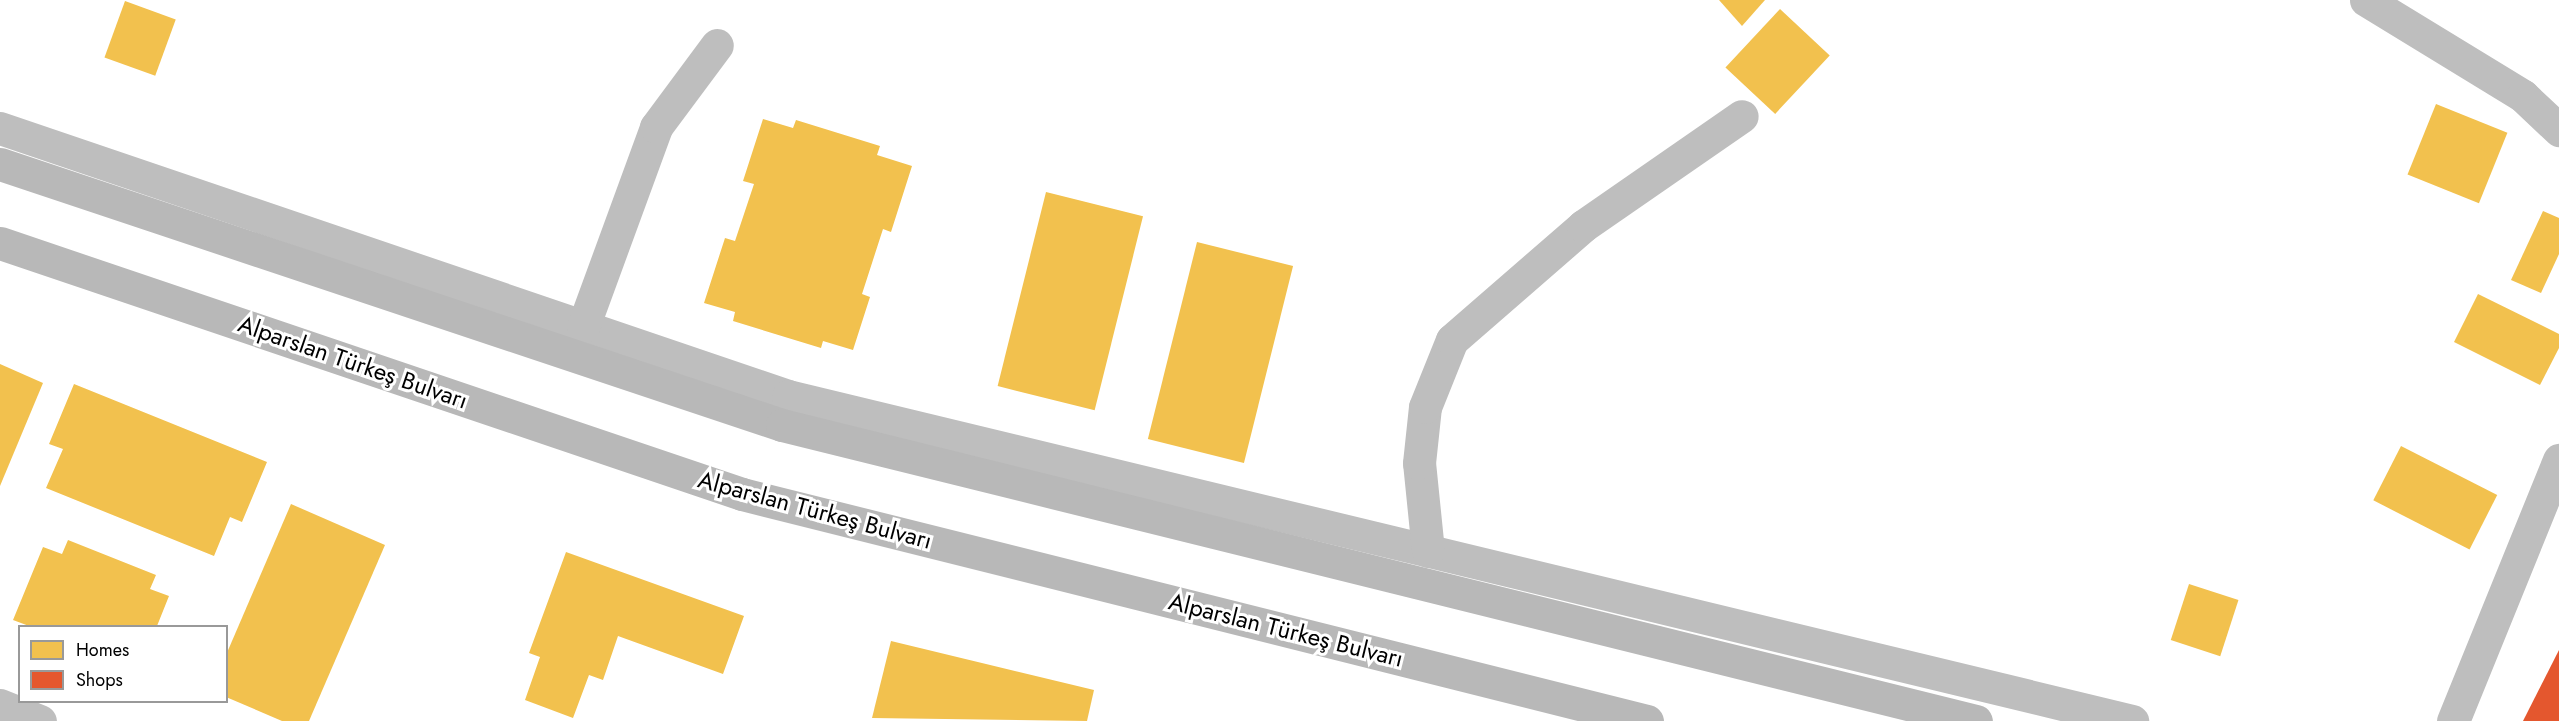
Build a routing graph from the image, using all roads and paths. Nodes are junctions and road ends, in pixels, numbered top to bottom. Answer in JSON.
{"nodes":[{"id":1,"x":2366,"y":0,"type":"edge"},
{"id":2,"x":717,"y":45,"type":"dead end"},
{"id":3,"x":1742,"y":116,"type":"dead end"},
{"id":4,"x":0,"y":128,"type":"edge"},
{"id":5,"x":2559,"y":130,"type":"edge"},
{"id":6,"x":0,"y":164,"type":"edge"},
{"id":7,"x":0,"y":243,"type":"edge"},
{"id":8,"x":584,"y":327,"type":"junction"},
{"id":9,"x":2559,"y":459,"type":"edge"},
{"id":10,"x":1428,"y":551,"type":"junction"},
{"id":11,"x":0,"y":705,"type":"edge"},
{"id":12,"x":40,"y":721,"type":"edge"},
{"id":13,"x":1647,"y":721,"type":"edge"},
{"id":14,"x":1976,"y":721,"type":"edge"},
{"id":15,"x":2132,"y":721,"type":"edge"},
{"id":16,"x":2453,"y":721,"type":"edge"}],
"edges":[{"from":1,"to":5,"type":"street"},
{"from":2,"to":8,"type":"street"},
{"from":3,"to":10,"type":"street"},
{"from":4,"to":8,"type":"street"},
{"from":6,"to":14,"type":"main road"},
{"from":7,"to":13,"type":"main road","name":"Alparslan Türkeş Bulvarı"},
{"from":8,"to":10,"type":"street"},
{"from":9,"to":16,"type":"street"},
{"from":10,"to":15,"type":"street"},
{"from":11,"to":12,"type":"street"}]}
